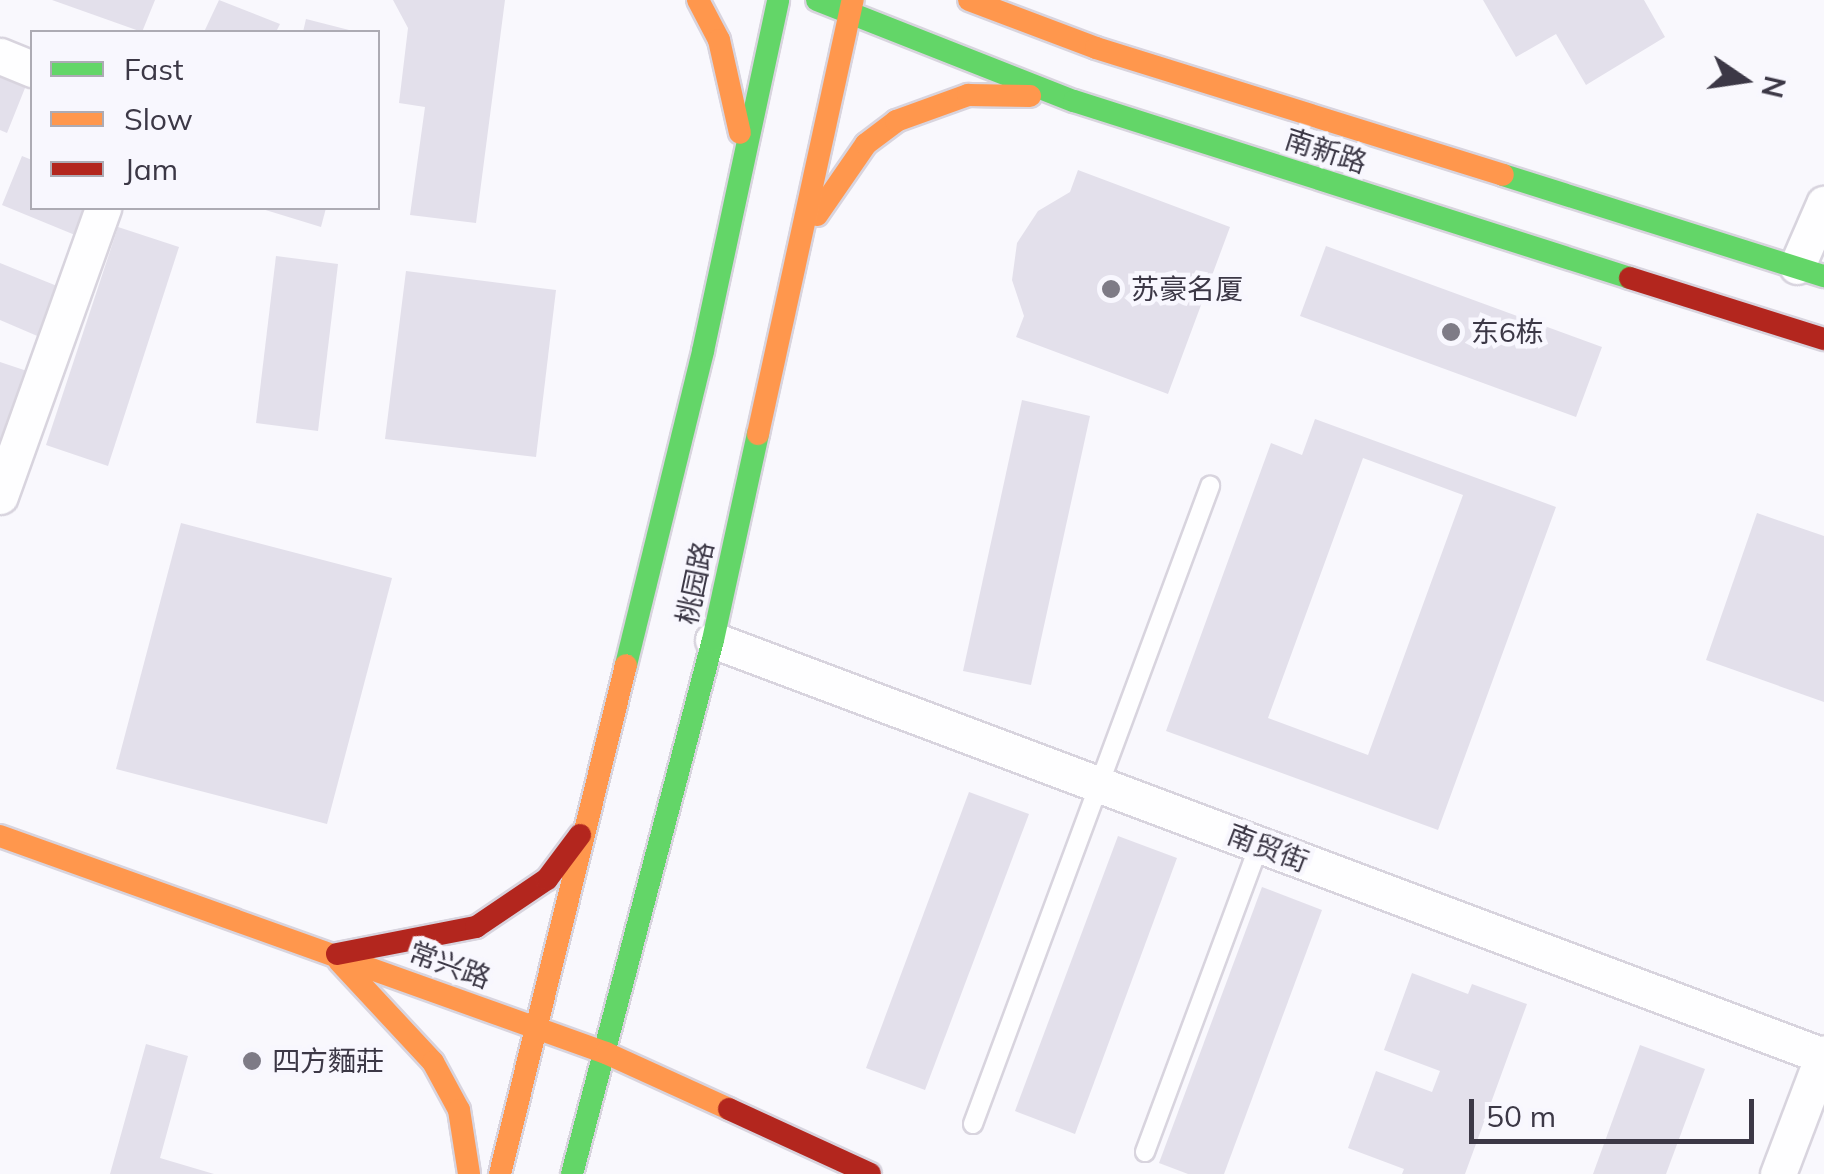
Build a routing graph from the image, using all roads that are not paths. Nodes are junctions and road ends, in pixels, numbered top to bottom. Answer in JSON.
{"nodes":[{"id":1,"x":698,"y":0,"type":"edge"},
{"id":2,"x":778,"y":0,"type":"edge"},
{"id":3,"x":816,"y":0,"type":"edge"},
{"id":4,"x":969,"y":0,"type":"edge"},
{"id":5,"x":1009,"y":0,"type":"edge"},
{"id":6,"x":851,"y":8,"type":"edge"},
{"id":7,"x":1096,"y":48,"type":"junction"},
{"id":8,"x":0,"y":56,"type":"edge"},
{"id":9,"x":30,"y":68,"type":"edge"},
{"id":10,"x":1074,"y":101,"type":"junction"},
{"id":11,"x":738,"y":191,"type":"junction"},
{"id":12,"x":1824,"y":204,"type":"edge"},
{"id":13,"x":102,"y":210,"type":"edge"},
{"id":14,"x":796,"y":259,"type":"junction"},
{"id":15,"x":1811,"y":271,"type":"edge"},
{"id":16,"x":1824,"y":339,"type":"edge"},
{"id":17,"x":1210,"y":486,"type":"dead end"},
{"id":18,"x":0,"y":496,"type":"edge"},
{"id":19,"x":713,"y":640,"type":"junction"},
{"id":20,"x":1098,"y":785,"type":"junction"},
{"id":21,"x":594,"y":806,"type":"junction"},
{"id":22,"x":0,"y":836,"type":"edge"},
{"id":23,"x":1259,"y":845,"type":"junction"},
{"id":24,"x":333,"y":955,"type":"junction"},
{"id":25,"x":540,"y":1029,"type":"junction"},
{"id":26,"x":606,"y":1053,"type":"junction"},
{"id":27,"x":1824,"y":1055,"type":"edge"},
{"id":28,"x":973,"y":1124,"type":"dead end"},
{"id":29,"x":1144,"y":1152,"type":"dead end"},
{"id":30,"x":470,"y":1174,"type":"edge"},
{"id":31,"x":500,"y":1174,"type":"edge"},
{"id":32,"x":572,"y":1174,"type":"edge"},
{"id":33,"x":870,"y":1174,"type":"edge"},
{"id":34,"x":1778,"y":1174,"type":"edge"}],
"edges":[{"from":1,"to":11,"type":"main road"},
{"from":2,"to":11,"type":"main road","name":"桃园路"},
{"from":3,"to":6,"type":"main road","name":"南新路"},
{"from":4,"to":7,"type":"main road","name":"南新路"},
{"from":5,"to":7,"type":"main road"},
{"from":6,"to":10,"type":"main road","name":"南新路"},
{"from":6,"to":14,"type":"main road","name":"桃园路"},
{"from":7,"to":15,"type":"main road","name":"南新路"},
{"from":8,"to":9,"type":"street"},
{"from":10,"to":14,"type":"main road"},
{"from":10,"to":16,"type":"main road","name":"南新路"},
{"from":11,"to":21,"type":"main road","name":"桃园路"},
{"from":12,"to":15,"type":"street"},
{"from":13,"to":18,"type":"street"},
{"from":14,"to":19,"type":"main road","name":"桃园路"},
{"from":17,"to":20,"type":"lane"},
{"from":19,"to":20,"type":"street","name":"南贸街"},
{"from":19,"to":26,"type":"main road","name":"桃园路"},
{"from":20,"to":23,"type":"street","name":"南贸街"},
{"from":20,"to":28,"type":"lane"},
{"from":21,"to":24,"type":"main road"},
{"from":21,"to":25,"type":"main road","name":"桃园路"},
{"from":22,"to":24,"type":"main road","name":"常兴路"},
{"from":23,"to":27,"type":"street","name":"南贸街"},
{"from":23,"to":29,"type":"lane"},
{"from":24,"to":25,"type":"main road","name":"常兴路"},
{"from":24,"to":30,"type":"main road"},
{"from":25,"to":26,"type":"main road","name":"常兴路"},
{"from":25,"to":31,"type":"main road","name":"桃园路"},
{"from":26,"to":32,"type":"main road","name":"桃园路"},
{"from":26,"to":33,"type":"main road","name":"常兴路"},
{"from":27,"to":34,"type":"street"}]}
